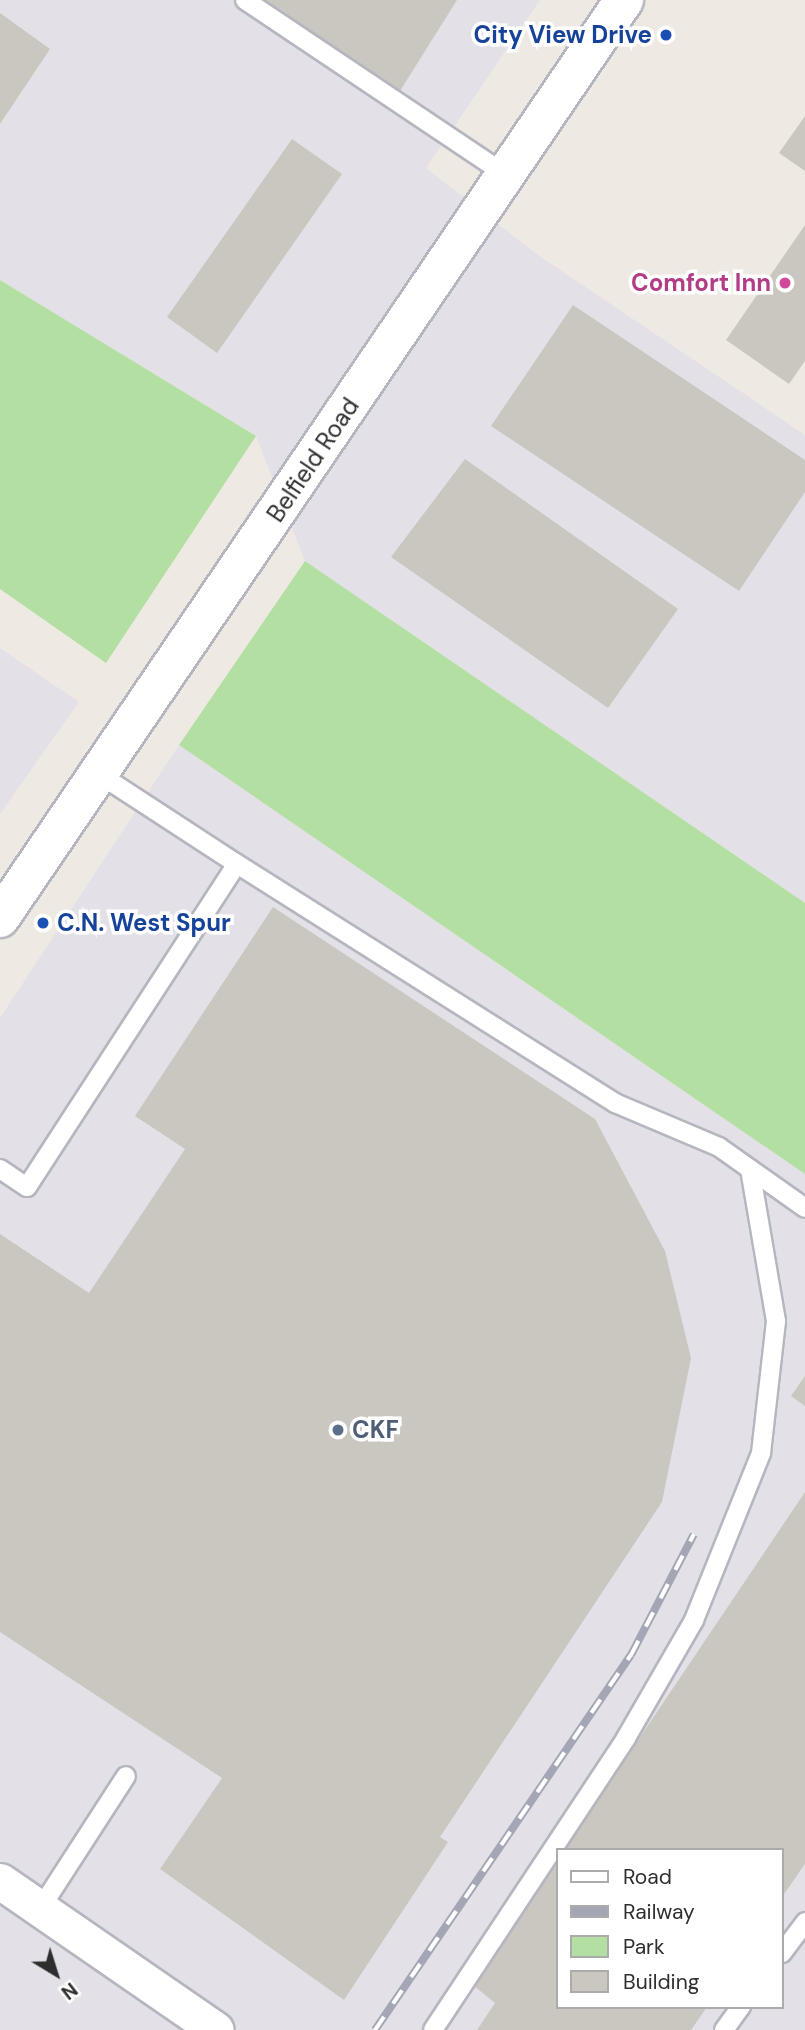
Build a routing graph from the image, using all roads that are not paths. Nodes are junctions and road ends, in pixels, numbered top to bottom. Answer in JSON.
{"nodes":[{"id":1,"x":245,"y":0,"type":"edge"},
{"id":2,"x":624,"y":0,"type":"edge"},
{"id":3,"x":506,"y":175,"type":"junction"},
{"id":4,"x":99,"y":774,"type":"junction"},
{"id":5,"x":237,"y":864,"type":"junction"},
{"id":6,"x":0,"y":918,"type":"edge"},
{"id":7,"x":750,"y":1169,"type":"junction"},
{"id":8,"x":0,"y":1170,"type":"edge"},
{"id":9,"x":805,"y":1208,"type":"edge"},
{"id":10,"x":126,"y":1776,"type":"dead end"},
{"id":11,"x":0,"y":1881,"type":"edge"},
{"id":12,"x":40,"y":1909,"type":"junction"},
{"id":13,"x":805,"y":1922,"type":"edge"},
{"id":14,"x":784,"y":1949,"type":"edge"},
{"id":15,"x":740,"y":2009,"type":"edge"},
{"id":16,"x":216,"y":2030,"type":"edge"},
{"id":17,"x":433,"y":2030,"type":"edge"},
{"id":18,"x":724,"y":2030,"type":"edge"}],
"edges":[{"from":1,"to":3,"type":"lane"},
{"from":2,"to":3,"type":"main road","name":"Belfield Road"},
{"from":3,"to":4,"type":"main road","name":"Belfield Road"},
{"from":4,"to":5,"type":"lane"},
{"from":4,"to":6,"type":"main road","name":"Belfield Road"},
{"from":5,"to":7,"type":"lane"},
{"from":5,"to":8,"type":"lane"},
{"from":7,"to":9,"type":"lane"},
{"from":7,"to":17,"type":"lane"},
{"from":10,"to":12,"type":"lane"},
{"from":11,"to":12,"type":"street"},
{"from":12,"to":16,"type":"street"},
{"from":13,"to":14,"type":"lane"},
{"from":15,"to":18,"type":"lane"}]}
